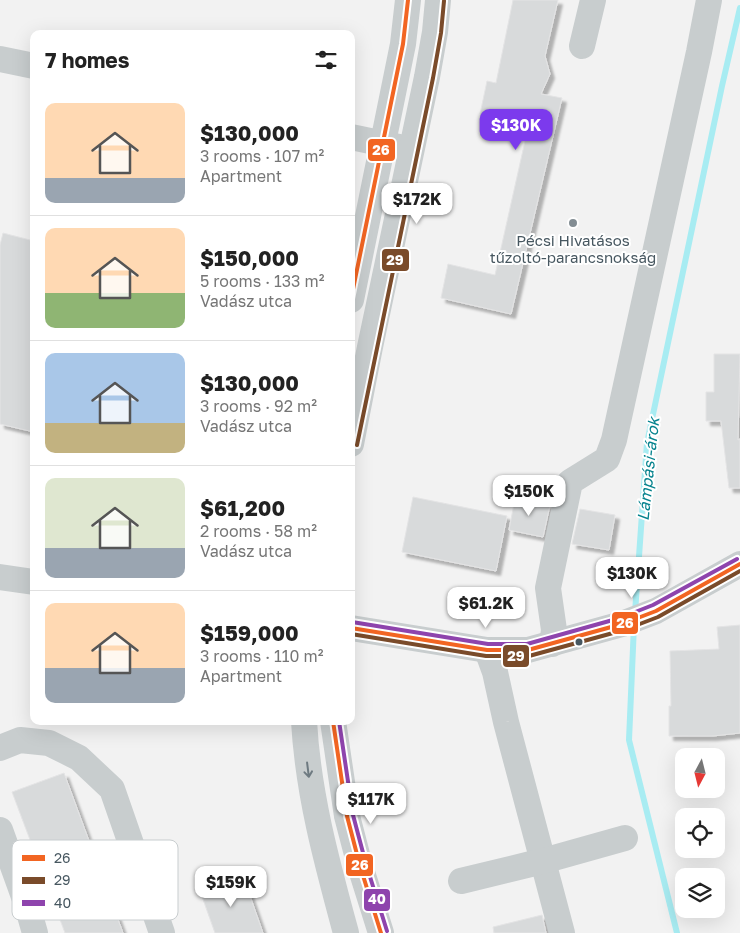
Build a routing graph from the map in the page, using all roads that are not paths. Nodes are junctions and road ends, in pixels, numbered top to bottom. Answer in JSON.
{"nodes":[{"id":1,"x":408,"y":0,"type":"edge"},
{"id":2,"x":438,"y":0,"type":"edge"},
{"id":3,"x":593,"y":0,"type":"edge"},
{"id":4,"x":709,"y":0,"type":"edge"},
{"id":5,"x":582,"y":46,"type":"dead end"},
{"id":6,"x":0,"y":59,"type":"edge"},
{"id":7,"x":30,"y":65,"type":"edge"},
{"id":8,"x":355,"y":138,"type":"edge"},
{"id":9,"x":382,"y":144,"type":"junction"},
{"id":10,"x":412,"y":150,"type":"junction"},
{"id":11,"x":355,"y":280,"type":"edge"},
{"id":12,"x":355,"y":425,"type":"edge"},
{"id":13,"x":740,"y":564,"type":"edge"},
{"id":14,"x":0,"y":577,"type":"edge"},
{"id":15,"x":30,"y":581,"type":"edge"},
{"id":16,"x":355,"y":629,"type":"edge"},
{"id":17,"x":552,"y":644,"type":"junction"},
{"id":18,"x":487,"y":650,"type":"junction"},
{"id":19,"x":304,"y":725,"type":"edge"},
{"id":20,"x":334,"y":725,"type":"edge"},
{"id":21,"x":0,"y":748,"type":"edge"},
{"id":22,"x":0,"y":830,"type":"edge"},
{"id":23,"x":625,"y":838,"type":"dead end"},
{"id":24,"x":130,"y":840,"type":"edge"},
{"id":25,"x":543,"y":861,"type":"junction"},
{"id":26,"x":12,"y":862,"type":"edge"},
{"id":27,"x":461,"y":881,"type":"dead end"},
{"id":28,"x":32,"y":920,"type":"edge"},
{"id":29,"x":157,"y":920,"type":"edge"},
{"id":30,"x":35,"y":933,"type":"edge"},
{"id":31,"x":162,"y":933,"type":"edge"},
{"id":32,"x":346,"y":933,"type":"edge"},
{"id":33,"x":381,"y":933,"type":"edge"},
{"id":34,"x":562,"y":933,"type":"edge"}],
"edges":[{"from":1,"to":9,"type":"street"},
{"from":2,"to":10,"type":"street"},
{"from":3,"to":5,"type":"street"},
{"from":4,"to":17,"type":"street"},
{"from":6,"to":7,"type":"street"},
{"from":8,"to":9,"type":"street"},
{"from":9,"to":10,"type":"street"},
{"from":9,"to":11,"type":"street"},
{"from":10,"to":12,"type":"street"},
{"from":13,"to":17,"type":"street"},
{"from":14,"to":15,"type":"street"},
{"from":16,"to":18,"type":"street"},
{"from":17,"to":18,"type":"street"},
{"from":18,"to":25,"type":"street"},
{"from":19,"to":32,"type":"street","one_way":true},
{"from":20,"to":33,"type":"street"},
{"from":21,"to":24,"type":"street"},
{"from":22,"to":26,"type":"street"},
{"from":23,"to":25,"type":"street"},
{"from":25,"to":27,"type":"street"},
{"from":25,"to":34,"type":"street"},
{"from":28,"to":30,"type":"street"},
{"from":29,"to":31,"type":"street"}]}
